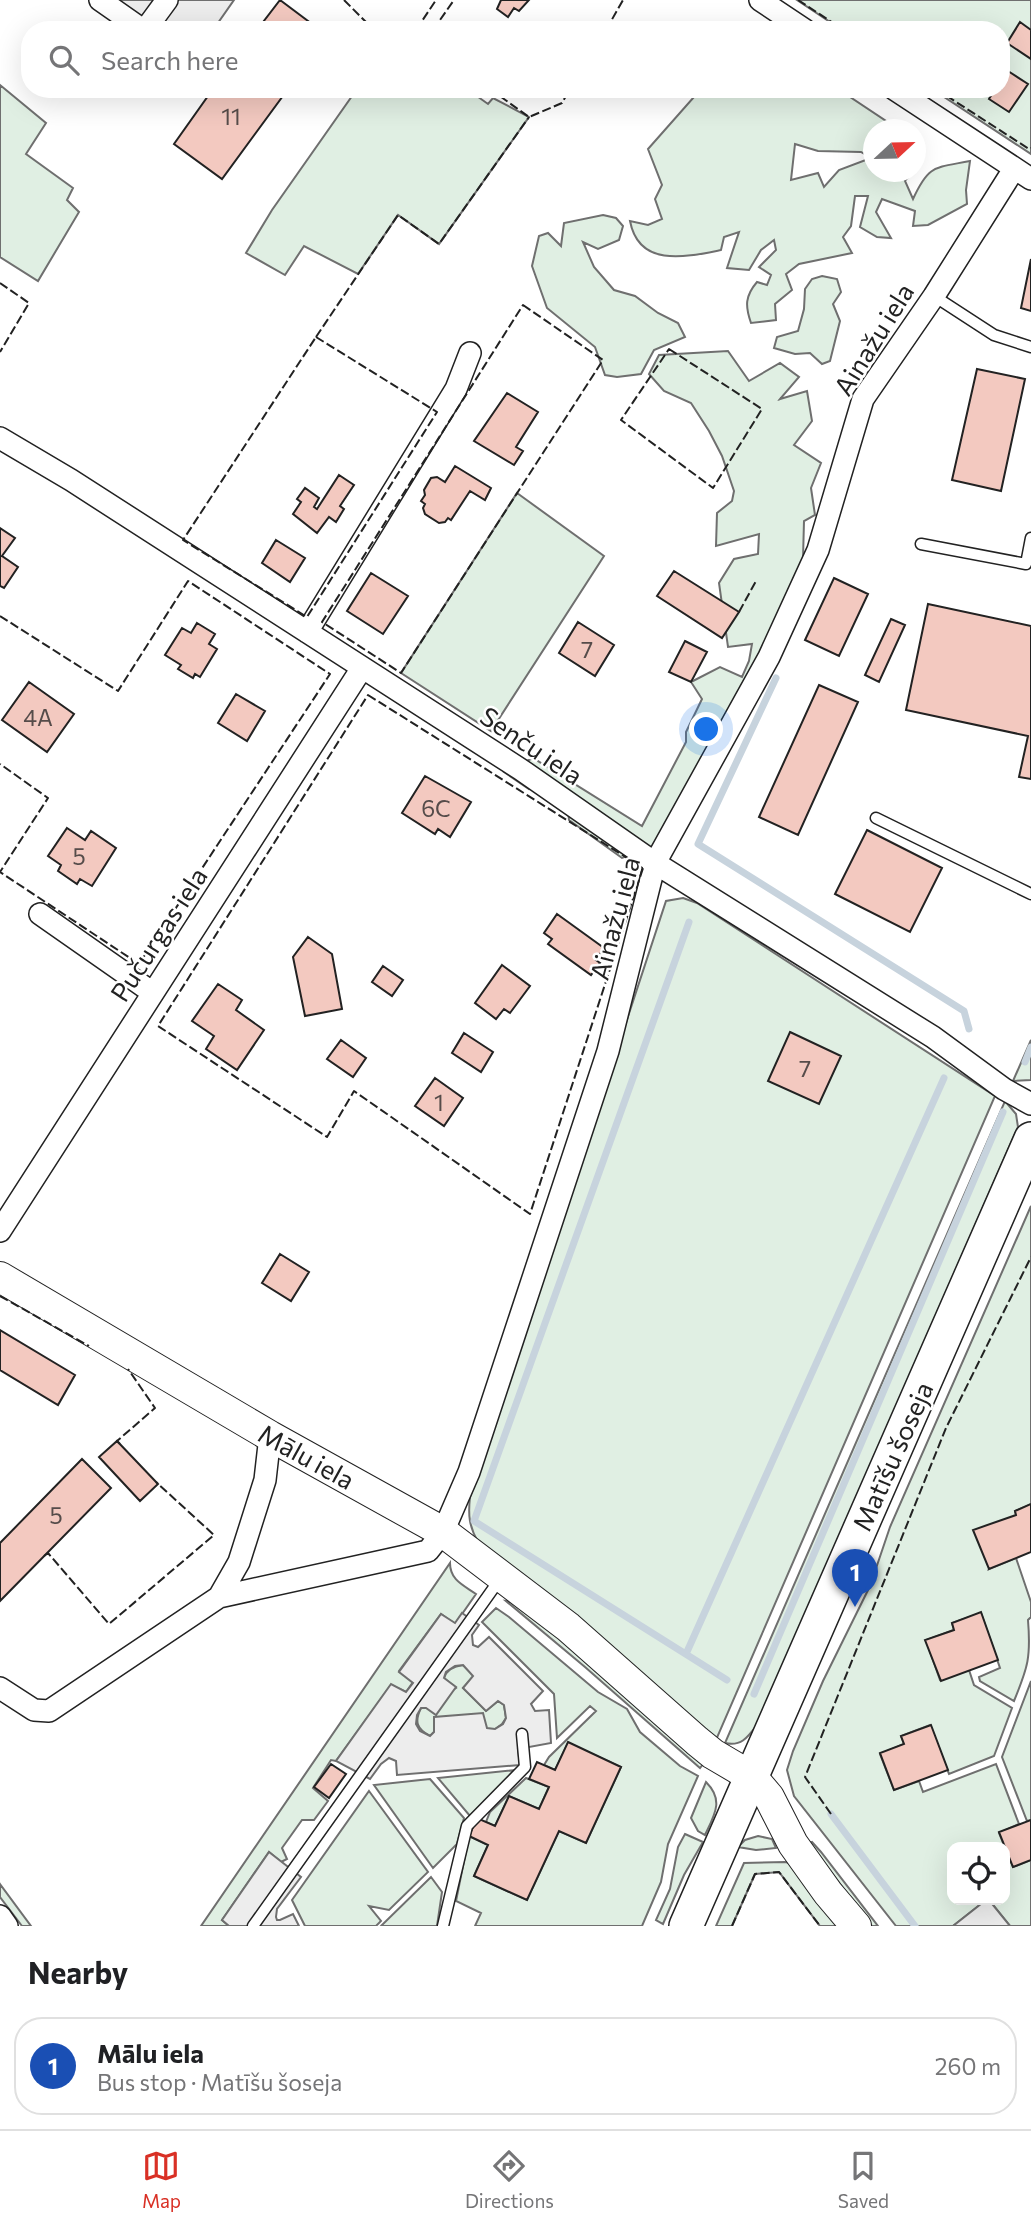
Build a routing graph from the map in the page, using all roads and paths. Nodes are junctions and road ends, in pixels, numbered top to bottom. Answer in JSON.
{"nodes":[{"id":1,"x":100,"y":0,"type":"edge"},
{"id":2,"x":167,"y":0,"type":"edge"},
{"id":3,"x":760,"y":0,"type":"edge"},
{"id":4,"x":131,"y":21,"type":"edge"},
{"id":5,"x":151,"y":21,"type":"edge"},
{"id":6,"x":792,"y":21,"type":"edge"},
{"id":7,"x":908,"y":98,"type":"edge"},
{"id":8,"x":1023,"y":174,"type":"edge"},
{"id":9,"x":934,"y":296,"type":"junction"},
{"id":10,"x":1031,"y":348,"type":"edge"},
{"id":11,"x":470,"y":353,"type":"dead end"},
{"id":12,"x":0,"y":438,"type":"edge"},
{"id":13,"x":1031,"y":538,"type":"edge"},
{"id":14,"x":921,"y":544,"type":"dead end"},
{"id":15,"x":307,"y":632,"type":"junction"},
{"id":16,"x":362,"y":668,"type":"junction"},
{"id":17,"x":876,"y":818,"type":"dead end"},
{"id":18,"x":655,"y":863,"type":"junction"},
{"id":19,"x":1031,"y":894,"type":"edge"},
{"id":20,"x":40,"y":915,"type":"dead end"},
{"id":21,"x":153,"y":993,"type":"junction"},
{"id":22,"x":1031,"y":1104,"type":"edge"},
{"id":23,"x":1031,"y":1139,"type":"edge"},
{"id":24,"x":0,"y":1231,"type":"edge"},
{"id":25,"x":0,"y":1277,"type":"edge"},
{"id":26,"x":270,"y":1436,"type":"junction"},
{"id":27,"x":443,"y":1532,"type":"junction"},
{"id":28,"x":501,"y":1577,"type":"junction"},
{"id":29,"x":219,"y":1597,"type":"junction"},
{"id":30,"x":0,"y":1688,"type":"edge"},
{"id":31,"x":522,"y":1734,"type":"dead end"},
{"id":32,"x":752,"y":1777,"type":"junction"},
{"id":33,"x":263,"y":1913,"type":"junction"},
{"id":34,"x":0,"y":1916,"type":"edge"},
{"id":35,"x":7,"y":1926,"type":"edge"},
{"id":36,"x":253,"y":1926,"type":"edge"},
{"id":37,"x":270,"y":1926,"type":"edge"},
{"id":38,"x":443,"y":1926,"type":"edge"},
{"id":39,"x":686,"y":1926,"type":"edge"},
{"id":40,"x":856,"y":1926,"type":"edge"}],
"edges":[{"from":1,"to":4,"type":"street"},
{"from":2,"to":5,"type":"street"},
{"from":3,"to":6,"type":"street"},
{"from":7,"to":8,"type":"street"},
{"from":8,"to":9,"type":"street","name":"Ainažu iela"},
{"from":9,"to":10,"type":"lane"},
{"from":9,"to":18,"type":"street","name":"Ainažu iela"},
{"from":11,"to":15,"type":"street"},
{"from":12,"to":15,"type":"street","name":"Senču iela"},
{"from":13,"to":14,"type":"lane"},
{"from":15,"to":16,"type":"street","name":"Senču iela"},
{"from":16,"to":18,"type":"street","name":"Senču iela"},
{"from":16,"to":21,"type":"street","name":"Pučurgas iela"},
{"from":17,"to":19,"type":"lane"},
{"from":18,"to":22,"type":"street","name":"Senču iela"},
{"from":18,"to":27,"type":"street","name":"Ainažu iela"},
{"from":20,"to":21,"type":"street"},
{"from":21,"to":24,"type":"street","name":"Pučurgas iela"},
{"from":23,"to":32,"type":"main road","name":"Matīšu šoseja"},
{"from":25,"to":26,"type":"street","name":"Mālu iela"},
{"from":26,"to":27,"type":"street","name":"Mālu iela"},
{"from":26,"to":29,"type":"street"},
{"from":27,"to":28,"type":"street","name":"Mālu iela"},
{"from":27,"to":29,"type":"street"},
{"from":28,"to":32,"type":"street","name":"Mālu iela"},
{"from":28,"to":33,"type":"lane"},
{"from":29,"to":30,"type":"street"},
{"from":31,"to":38,"type":"lane"},
{"from":32,"to":39,"type":"main road","name":"Matīšu šoseja"},
{"from":32,"to":40,"type":"street","name":"Mālu iela"},
{"from":33,"to":36,"type":"lane"},
{"from":33,"to":37,"type":"lane"},
{"from":34,"to":35,"type":"street"}]}
